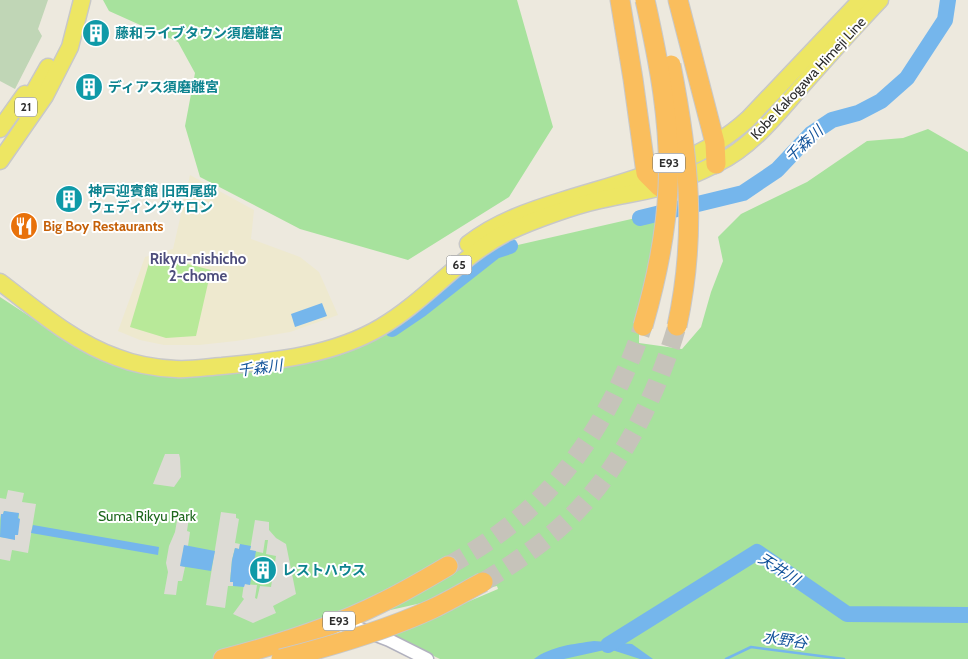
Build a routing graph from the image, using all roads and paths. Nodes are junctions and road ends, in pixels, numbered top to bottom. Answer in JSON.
{"nodes":[{"id":1,"x":82,"y":0,"type":"edge"},
{"id":2,"x":620,"y":0,"type":"edge"},
{"id":3,"x":645,"y":0,"type":"edge"},
{"id":4,"x":658,"y":0,"type":"edge"},
{"id":5,"x":678,"y":0,"type":"edge"},
{"id":6,"x":861,"y":0,"type":"edge"},
{"id":7,"x":880,"y":0,"type":"edge"},
{"id":8,"x":49,"y":66,"type":"junction"},
{"id":9,"x":0,"y":129,"type":"edge"},
{"id":10,"x":715,"y":143,"type":"junction"},
{"id":11,"x":0,"y":145,"type":"edge"},
{"id":12,"x":0,"y":161,"type":"edge"},
{"id":13,"x":716,"y":164,"type":"junction"},
{"id":14,"x":646,"y":173,"type":"junction"},
{"id":15,"x":660,"y":187,"type":"junction"},
{"id":16,"x":0,"y":269,"type":"edge"},
{"id":17,"x":0,"y":282,"type":"edge"},
{"id":18,"x":643,"y":326,"type":"tunnel mouth"},
{"id":19,"x":677,"y":326,"type":"tunnel mouth"},
{"id":20,"x":448,"y":566,"type":"tunnel mouth"},
{"id":21,"x":483,"y":582,"type":"tunnel mouth"},
{"id":22,"x":223,"y":659,"type":"edge"},
{"id":23,"x":272,"y":659,"type":"edge"},
{"id":24,"x":281,"y":659,"type":"edge"},
{"id":25,"x":427,"y":659,"type":"edge"}],
"edges":[{"from":1,"to":8,"type":"main road","number":"21"},
{"from":1,"to":12,"type":"main road"},
{"from":2,"to":14,"type":"highway"},
{"from":3,"to":18,"type":"highway","number":"E93","bridge":true},
{"from":4,"to":19,"type":"highway","number":"E93","bridge":true},
{"from":5,"to":10,"type":"highway"},
{"from":6,"to":10,"type":"main road","name":"Kobe Kakogawa Himeji Line","number":"65"},
{"from":7,"to":13,"type":"main road","name":"Kobe Kakogawa Himeji Line","number":"65"},
{"from":8,"to":9,"type":"main road"},
{"from":8,"to":11,"type":"main road","number":"21"},
{"from":10,"to":13,"type":"highway"},
{"from":10,"to":14,"type":"main road","name":"Kobe Kakogawa Himeji Line","number":"65"},
{"from":13,"to":15,"type":"main road","name":"Kobe Kakogawa Himeji Line","number":"65"},
{"from":14,"to":15,"type":"highway"},
{"from":14,"to":16,"type":"main road","name":"Kobe Kakogawa Himeji Line","number":"65"},
{"from":15,"to":17,"type":"main road","name":"Kobe Kakogawa Himeji Line","number":"65"},
{"from":20,"to":22,"type":"highway","number":"E93"},
{"from":21,"to":24,"type":"highway","number":"E93","bridge":true},
{"from":23,"to":25,"type":"street"}]}
